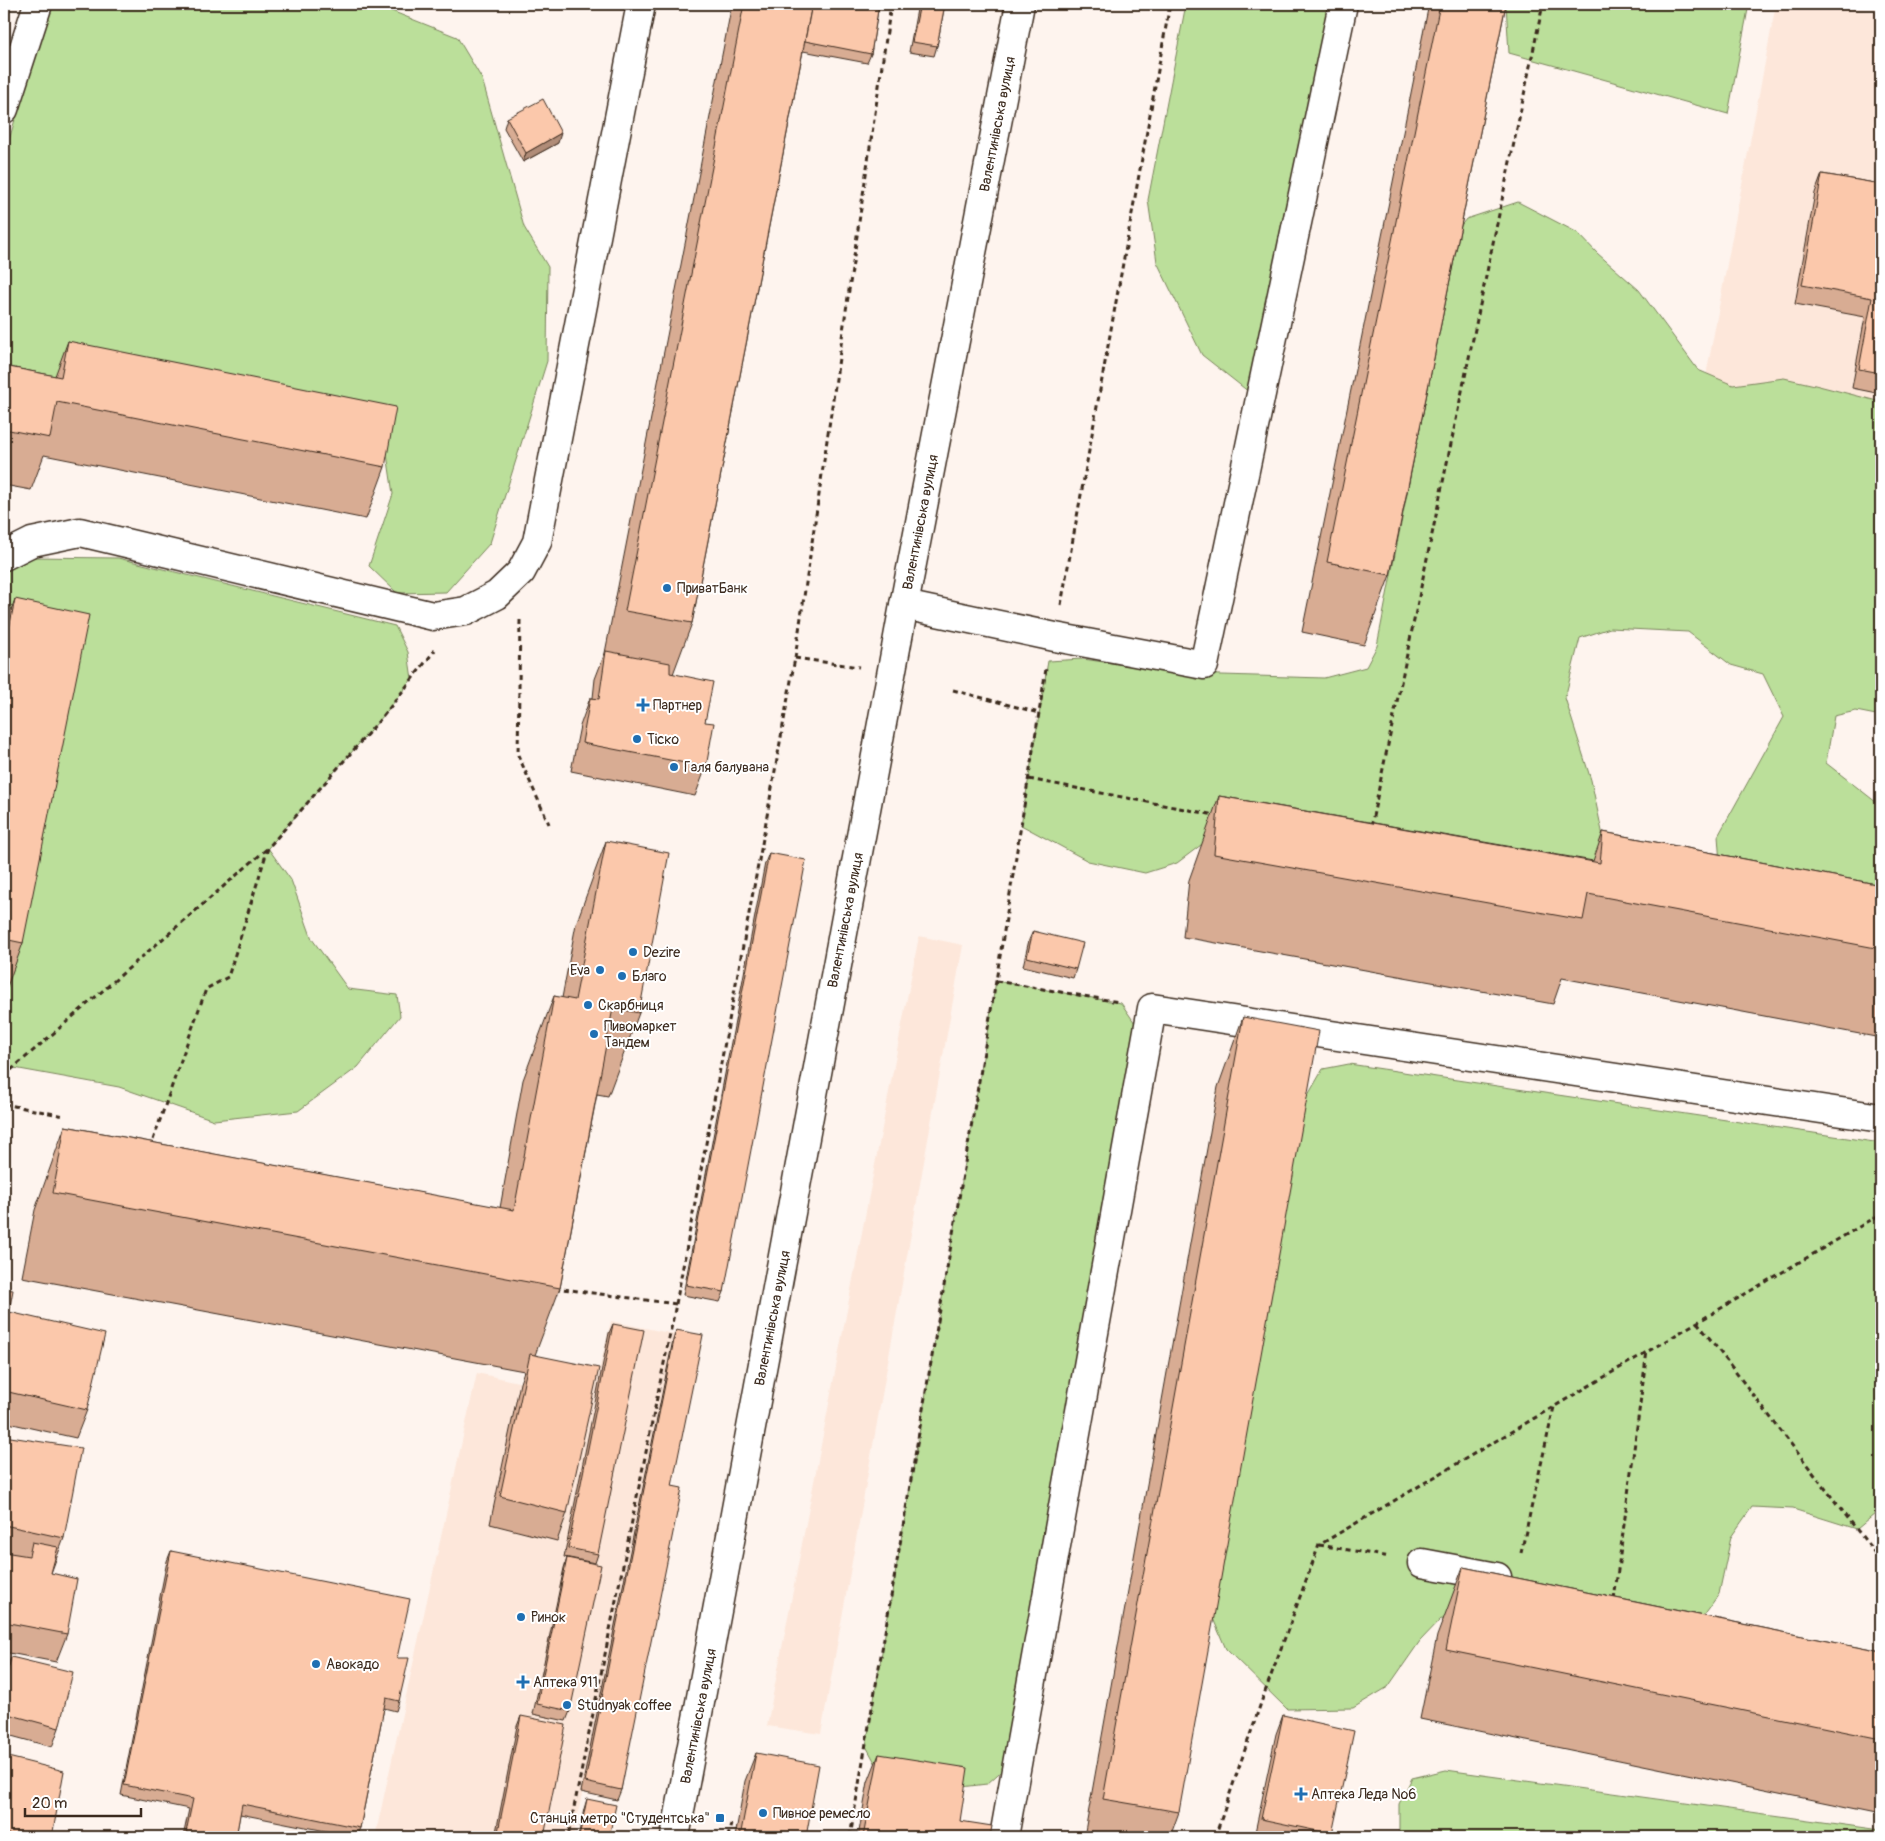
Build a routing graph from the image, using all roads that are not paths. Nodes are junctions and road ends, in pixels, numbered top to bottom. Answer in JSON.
{"nodes":[{"id":1,"x":38,"y":4,"type":"edge"},
{"id":2,"x":641,"y":4,"type":"edge"},
{"id":3,"x":1020,"y":4,"type":"edge"},
{"id":4,"x":1343,"y":4,"type":"edge"},
{"id":5,"x":4,"y":109,"type":"edge"},
{"id":6,"x":4,"y":556,"type":"edge"},
{"id":7,"x":904,"y":605,"type":"junction"},
{"id":8,"x":1881,"y":1118,"type":"edge"},
{"id":9,"x":1422,"y":1562,"type":"road end"},
{"id":10,"x":1519,"y":1582,"type":"edge"},
{"id":11,"x":675,"y":1837,"type":"edge"},
{"id":12,"x":1004,"y":1837,"type":"edge"}],
"edges":[{"from":1,"to":5,"type":"street"},
{"from":2,"to":6,"type":"street"},
{"from":3,"to":7,"type":"street","name":"Валентинівська вулиця"},
{"from":4,"to":7,"type":"street"},
{"from":7,"to":11,"type":"street","name":"Валентинівська вулиця"},
{"from":8,"to":12,"type":"street"},
{"from":9,"to":10,"type":"street"}]}
